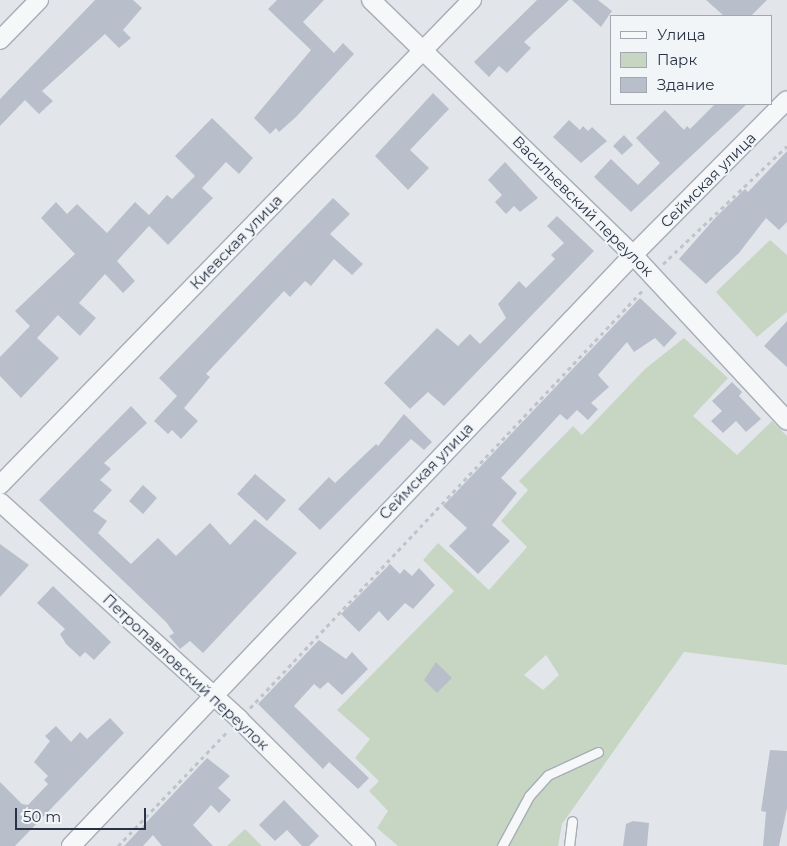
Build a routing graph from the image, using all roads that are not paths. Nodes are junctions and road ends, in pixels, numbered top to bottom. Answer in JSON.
{"nodes":[{"id":1,"x":39,"y":0,"type":"edge"},
{"id":2,"x":371,"y":0,"type":"edge"},
{"id":3,"x":472,"y":0,"type":"edge"},
{"id":4,"x":0,"y":40,"type":"edge"},
{"id":5,"x":424,"y":49,"type":"junction"},
{"id":6,"x":787,"y":100,"type":"edge"},
{"id":7,"x":633,"y":255,"type":"junction"},
{"id":8,"x":787,"y":421,"type":"edge"},
{"id":9,"x":0,"y":485,"type":"edge"},
{"id":10,"x":0,"y":502,"type":"edge"},
{"id":11,"x":212,"y":694,"type":"junction"},
{"id":12,"x":598,"y":752,"type":"dead end"},
{"id":13,"x":572,"y":821,"type":"dead end"},
{"id":14,"x":71,"y":846,"type":"edge"},
{"id":15,"x":366,"y":846,"type":"edge"},
{"id":16,"x":502,"y":846,"type":"edge"},
{"id":17,"x":569,"y":846,"type":"edge"}],
"edges":[{"from":1,"to":4,"type":"street"},
{"from":2,"to":5,"type":"street","name":"Васильевский переулок"},
{"from":3,"to":5,"type":"street","name":"Киевская улица"},
{"from":5,"to":7,"type":"street","name":"Васильевский переулок"},
{"from":5,"to":9,"type":"street","name":"Киевская улица"},
{"from":6,"to":7,"type":"street","name":"Сеймская улица"},
{"from":7,"to":8,"type":"street","name":"Васильевский переулок"},
{"from":7,"to":11,"type":"street","name":"Сеймская улица"},
{"from":10,"to":11,"type":"street","name":"Петропавловский переулок"},
{"from":11,"to":14,"type":"street","name":"Сеймская улица"},
{"from":11,"to":15,"type":"street","name":"Петропавловский переулок"},
{"from":12,"to":16,"type":"lane"},
{"from":13,"to":17,"type":"lane"}]}
